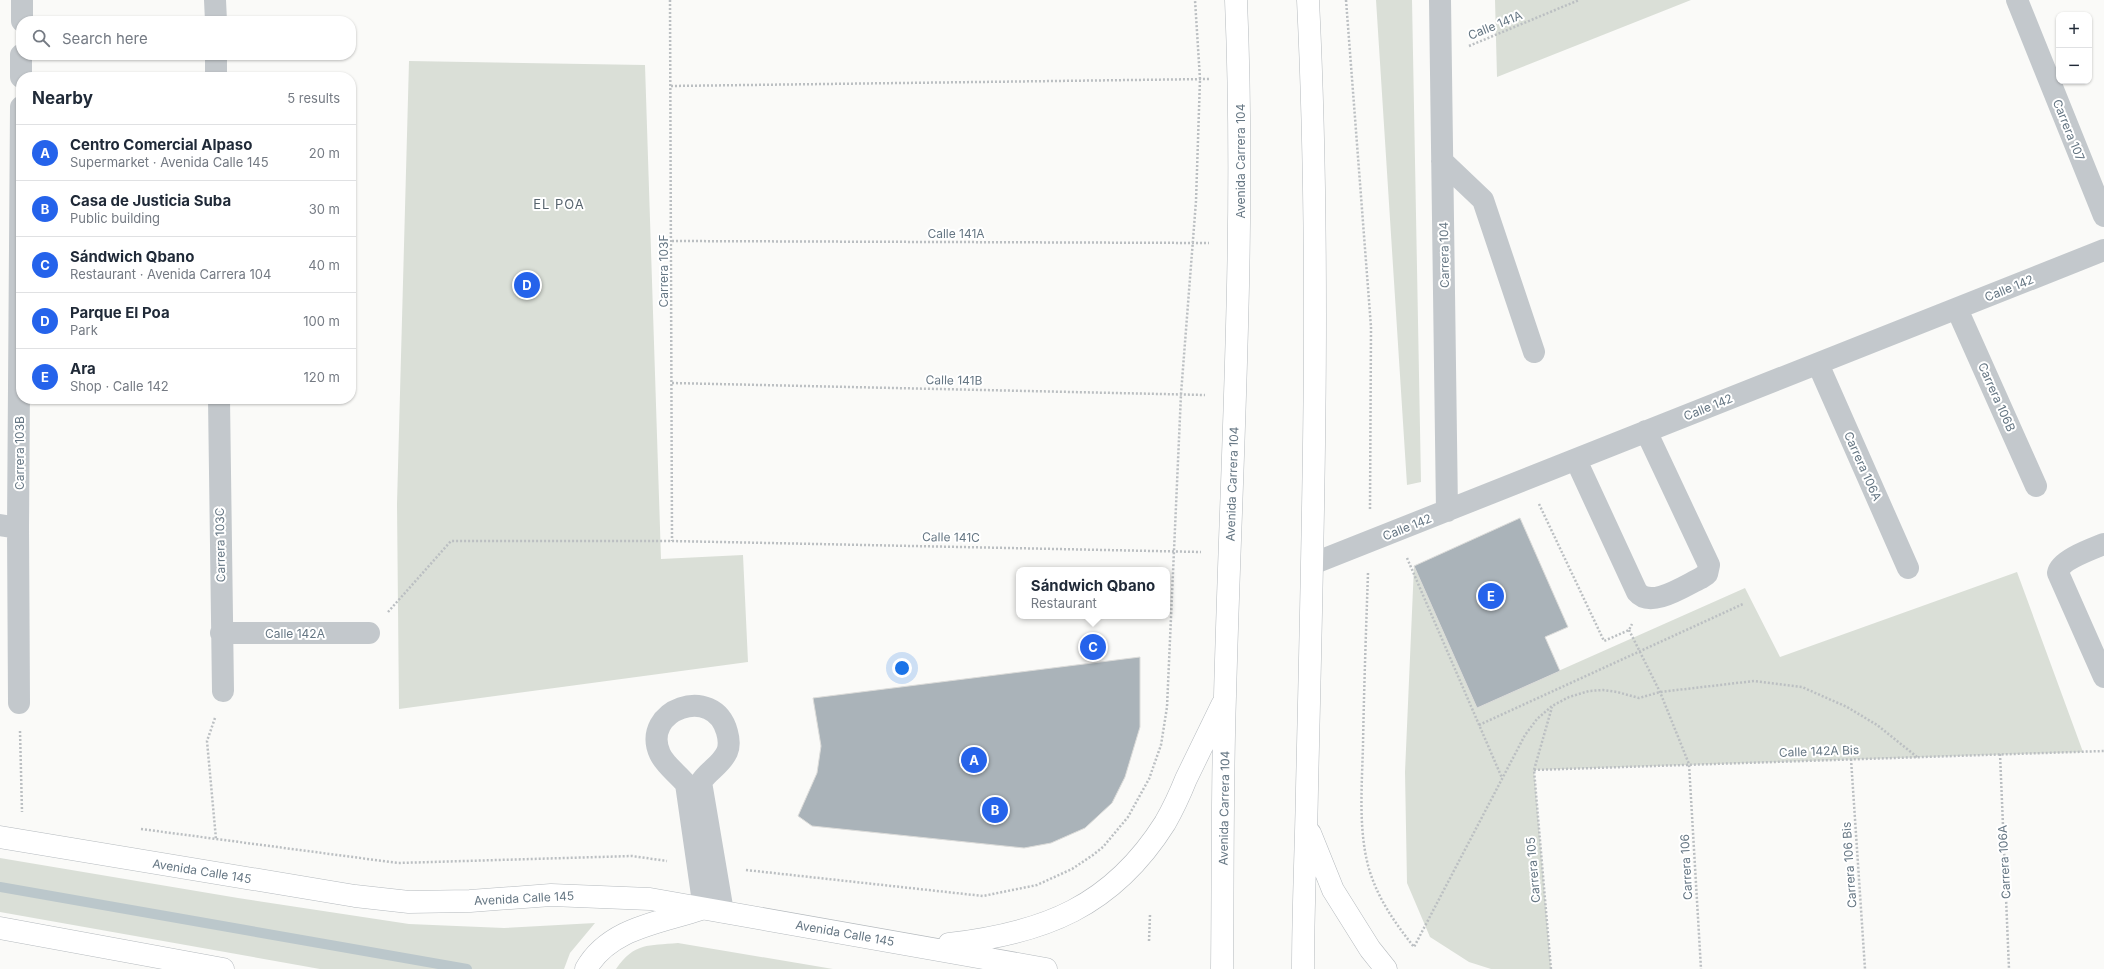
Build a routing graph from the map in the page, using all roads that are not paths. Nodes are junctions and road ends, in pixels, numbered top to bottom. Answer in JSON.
{"nodes":[{"id":1,"x":22,"y":0,"type":"edge"},
{"id":2,"x":216,"y":0,"type":"edge"},
{"id":3,"x":1236,"y":0,"type":"edge"},
{"id":4,"x":1308,"y":0,"type":"edge"},
{"id":5,"x":1440,"y":0,"type":"edge"},
{"id":6,"x":2017,"y":0,"type":"edge"},
{"id":7,"x":22,"y":16,"type":"edge"},
{"id":8,"x":216,"y":16,"type":"edge"},
{"id":9,"x":21,"y":60,"type":"edge"},
{"id":10,"x":216,"y":60,"type":"edge"},
{"id":11,"x":21,"y":72,"type":"edge"},
{"id":12,"x":216,"y":72,"type":"edge"},
{"id":13,"x":1442,"y":161,"type":"junction"},
{"id":14,"x":2104,"y":216,"type":"edge"},
{"id":15,"x":2104,"y":250,"type":"edge"},
{"id":16,"x":16,"y":282,"type":"edge"},
{"id":17,"x":1957,"y":308,"type":"junction"},
{"id":18,"x":1534,"y":352,"type":"dead end"},
{"id":19,"x":1818,"y":364,"type":"junction"},
{"id":20,"x":219,"y":404,"type":"edge"},
{"id":21,"x":1646,"y":431,"type":"junction"},
{"id":22,"x":1576,"y":460,"type":"junction"},
{"id":23,"x":2036,"y":486,"type":"dead end"},
{"id":24,"x":1447,"y":511,"type":"junction"},
{"id":25,"x":9,"y":527,"type":"edge"},
{"id":26,"x":2104,"y":544,"type":"edge"},
{"id":27,"x":1312,"y":564,"type":"junction"},
{"id":28,"x":1908,"y":568,"type":"dead end"},
{"id":29,"x":221,"y":633,"type":"junction"},
{"id":30,"x":370,"y":633,"type":"road end"},
{"id":31,"x":2104,"y":677,"type":"edge"},
{"id":32,"x":223,"y":691,"type":"road end"},
{"id":33,"x":1225,"y":698,"type":"junction"},
{"id":34,"x":19,"y":702,"type":"road end"},
{"id":35,"x":1306,"y":825,"type":"junction"},
{"id":36,"x":0,"y":837,"type":"edge"},
{"id":37,"x":705,"y":865,"type":"junction"},
{"id":38,"x":714,"y":910,"type":"junction"},
{"id":39,"x":0,"y":928,"type":"edge"},
{"id":40,"x":925,"y":947,"type":"junction"},
{"id":41,"x":589,"y":964,"type":"edge"},
{"id":42,"x":223,"y":969,"type":"edge"},
{"id":43,"x":1046,"y":969,"type":"edge"},
{"id":44,"x":1222,"y":969,"type":"edge"},
{"id":45,"x":1303,"y":969,"type":"edge"},
{"id":46,"x":1386,"y":969,"type":"edge"}],
"edges":[{"from":1,"to":7,"type":"street"},
{"from":2,"to":8,"type":"street"},
{"from":3,"to":33,"type":"main road","name":"Avenida Carrera 104"},
{"from":4,"to":27,"type":"main road"},
{"from":5,"to":13,"type":"street","name":"Carrera 104"},
{"from":6,"to":14,"type":"street","name":"Carrera 107"},
{"from":9,"to":11,"type":"street"},
{"from":10,"to":12,"type":"street"},
{"from":13,"to":18,"type":"street"},
{"from":13,"to":24,"type":"street","name":"Carrera 104"},
{"from":15,"to":17,"type":"street","name":"Calle 142"},
{"from":16,"to":25,"type":"street","name":"Carrera 103B"},
{"from":17,"to":19,"type":"street","name":"Calle 142"},
{"from":17,"to":23,"type":"street","name":"Carrera 106B"},
{"from":19,"to":21,"type":"street","name":"Calle 142"},
{"from":19,"to":28,"type":"street","name":"Carrera 106A"},
{"from":20,"to":29,"type":"street","name":"Carrera 103C"},
{"from":21,"to":22,"type":"street","name":"Calle 142"},
{"from":21,"to":22,"type":"street"},
{"from":22,"to":24,"type":"street","name":"Calle 142"},
{"from":24,"to":27,"type":"street","name":"Calle 142"},
{"from":25,"to":34,"type":"street","name":"Carrera 103B"},
{"from":26,"to":31,"type":"street"},
{"from":27,"to":35,"type":"main road"},
{"from":29,"to":30,"type":"street","name":"Calle 142A"},
{"from":29,"to":32,"type":"street","name":"Carrera 103C"},
{"from":33,"to":40,"type":"main road"},
{"from":33,"to":44,"type":"main road","name":"Avenida Carrera 104"},
{"from":35,"to":45,"type":"main road"},
{"from":35,"to":46,"type":"main road"},
{"from":36,"to":38,"type":"main road","name":"Avenida Calle 145"},
{"from":37,"to":37,"type":"street"},
{"from":37,"to":38,"type":"street"},
{"from":38,"to":40,"type":"main road","name":"Avenida Calle 145"},
{"from":38,"to":41,"type":"main road"},
{"from":39,"to":42,"type":"main road"},
{"from":40,"to":43,"type":"main road","name":"Avenida Calle 145"}]}
